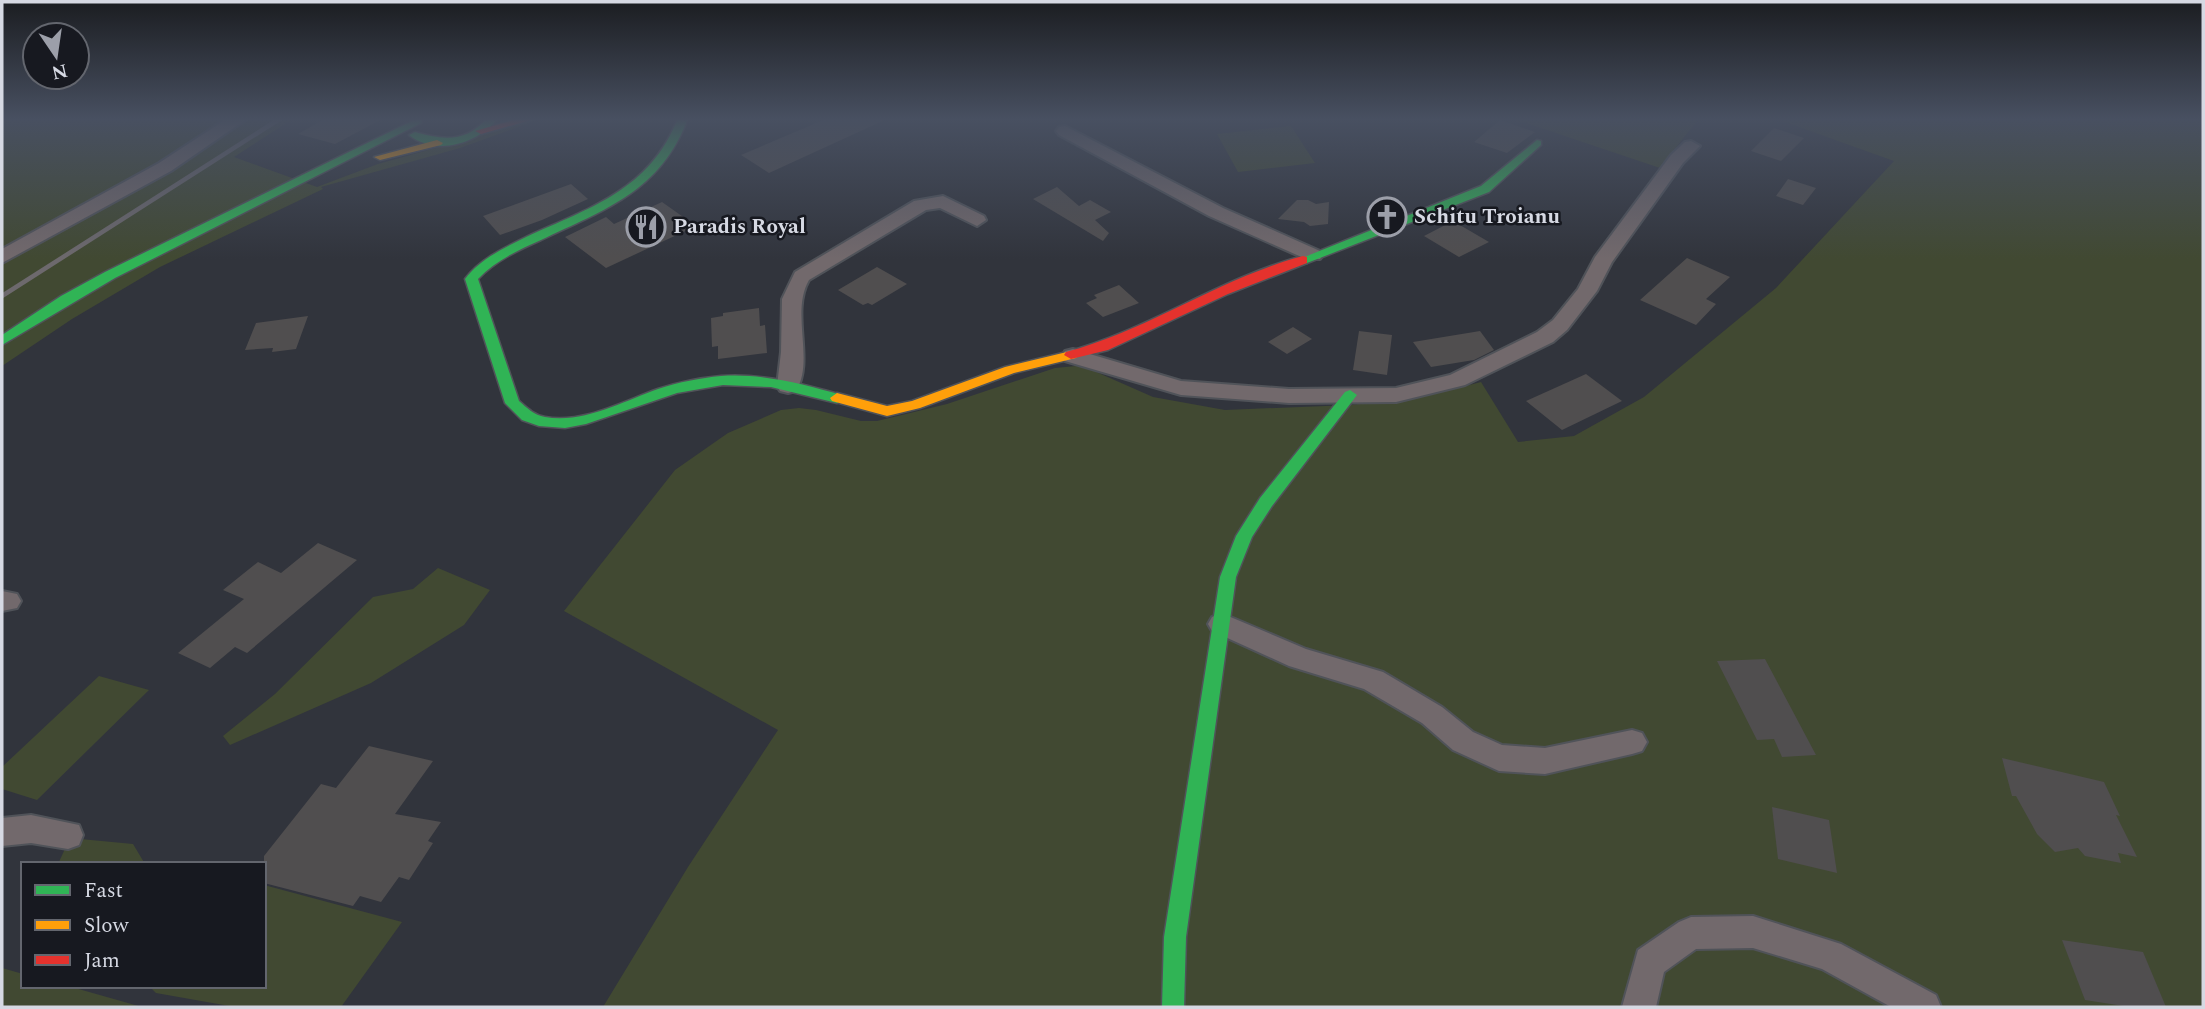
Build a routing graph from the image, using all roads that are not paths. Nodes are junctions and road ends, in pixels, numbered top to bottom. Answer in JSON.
{"nodes":[{"id":1,"x":168,"y":165,"type":"edge"},
{"id":2,"x":325,"y":165,"type":"edge"},
{"id":3,"x":356,"y":165,"type":"edge"},
{"id":4,"x":654,"y":165,"type":"edge"},
{"id":5,"x":1129,"y":165,"type":"edge"},
{"id":6,"x":1513,"y":165,"type":"edge"},
{"id":7,"x":1673,"y":165,"type":"edge"},
{"id":8,"x":278,"y":191,"type":"junction"},
{"id":9,"x":976,"y":220,"type":"dead end"},
{"id":10,"x":2,"y":257,"type":"edge"},
{"id":11,"x":1309,"y":257,"type":"junction"},
{"id":12,"x":2,"y":341,"type":"edge"},
{"id":13,"x":1073,"y":356,"type":"junction"},
{"id":14,"x":789,"y":386,"type":"junction"},
{"id":15,"x":1350,"y":395,"type":"junction"},
{"id":16,"x":1221,"y":624,"type":"junction"},
{"id":17,"x":1632,"y":742,"type":"dead end"},
{"id":18,"x":2,"y":832,"type":"edge"},
{"id":19,"x":68,"y":835,"type":"dead end"},
{"id":20,"x":1174,"y":1007,"type":"edge"},
{"id":21,"x":1639,"y":1007,"type":"edge"},
{"id":22,"x":1924,"y":1007,"type":"edge"}],
"edges":[{"from":1,"to":10,"type":"street"},
{"from":2,"to":8,"type":"street"},
{"from":3,"to":8,"type":"street"},
{"from":4,"to":14,"type":"street"},
{"from":5,"to":11,"type":"street"},
{"from":6,"to":11,"type":"street"},
{"from":7,"to":15,"type":"street"},
{"from":8,"to":12,"type":"street"},
{"from":9,"to":14,"type":"street"},
{"from":11,"to":13,"type":"street"},
{"from":13,"to":14,"type":"street"},
{"from":13,"to":15,"type":"street"},
{"from":15,"to":16,"type":"street"},
{"from":16,"to":17,"type":"street"},
{"from":16,"to":20,"type":"street"},
{"from":18,"to":19,"type":"street"},
{"from":21,"to":22,"type":"street"}]}
